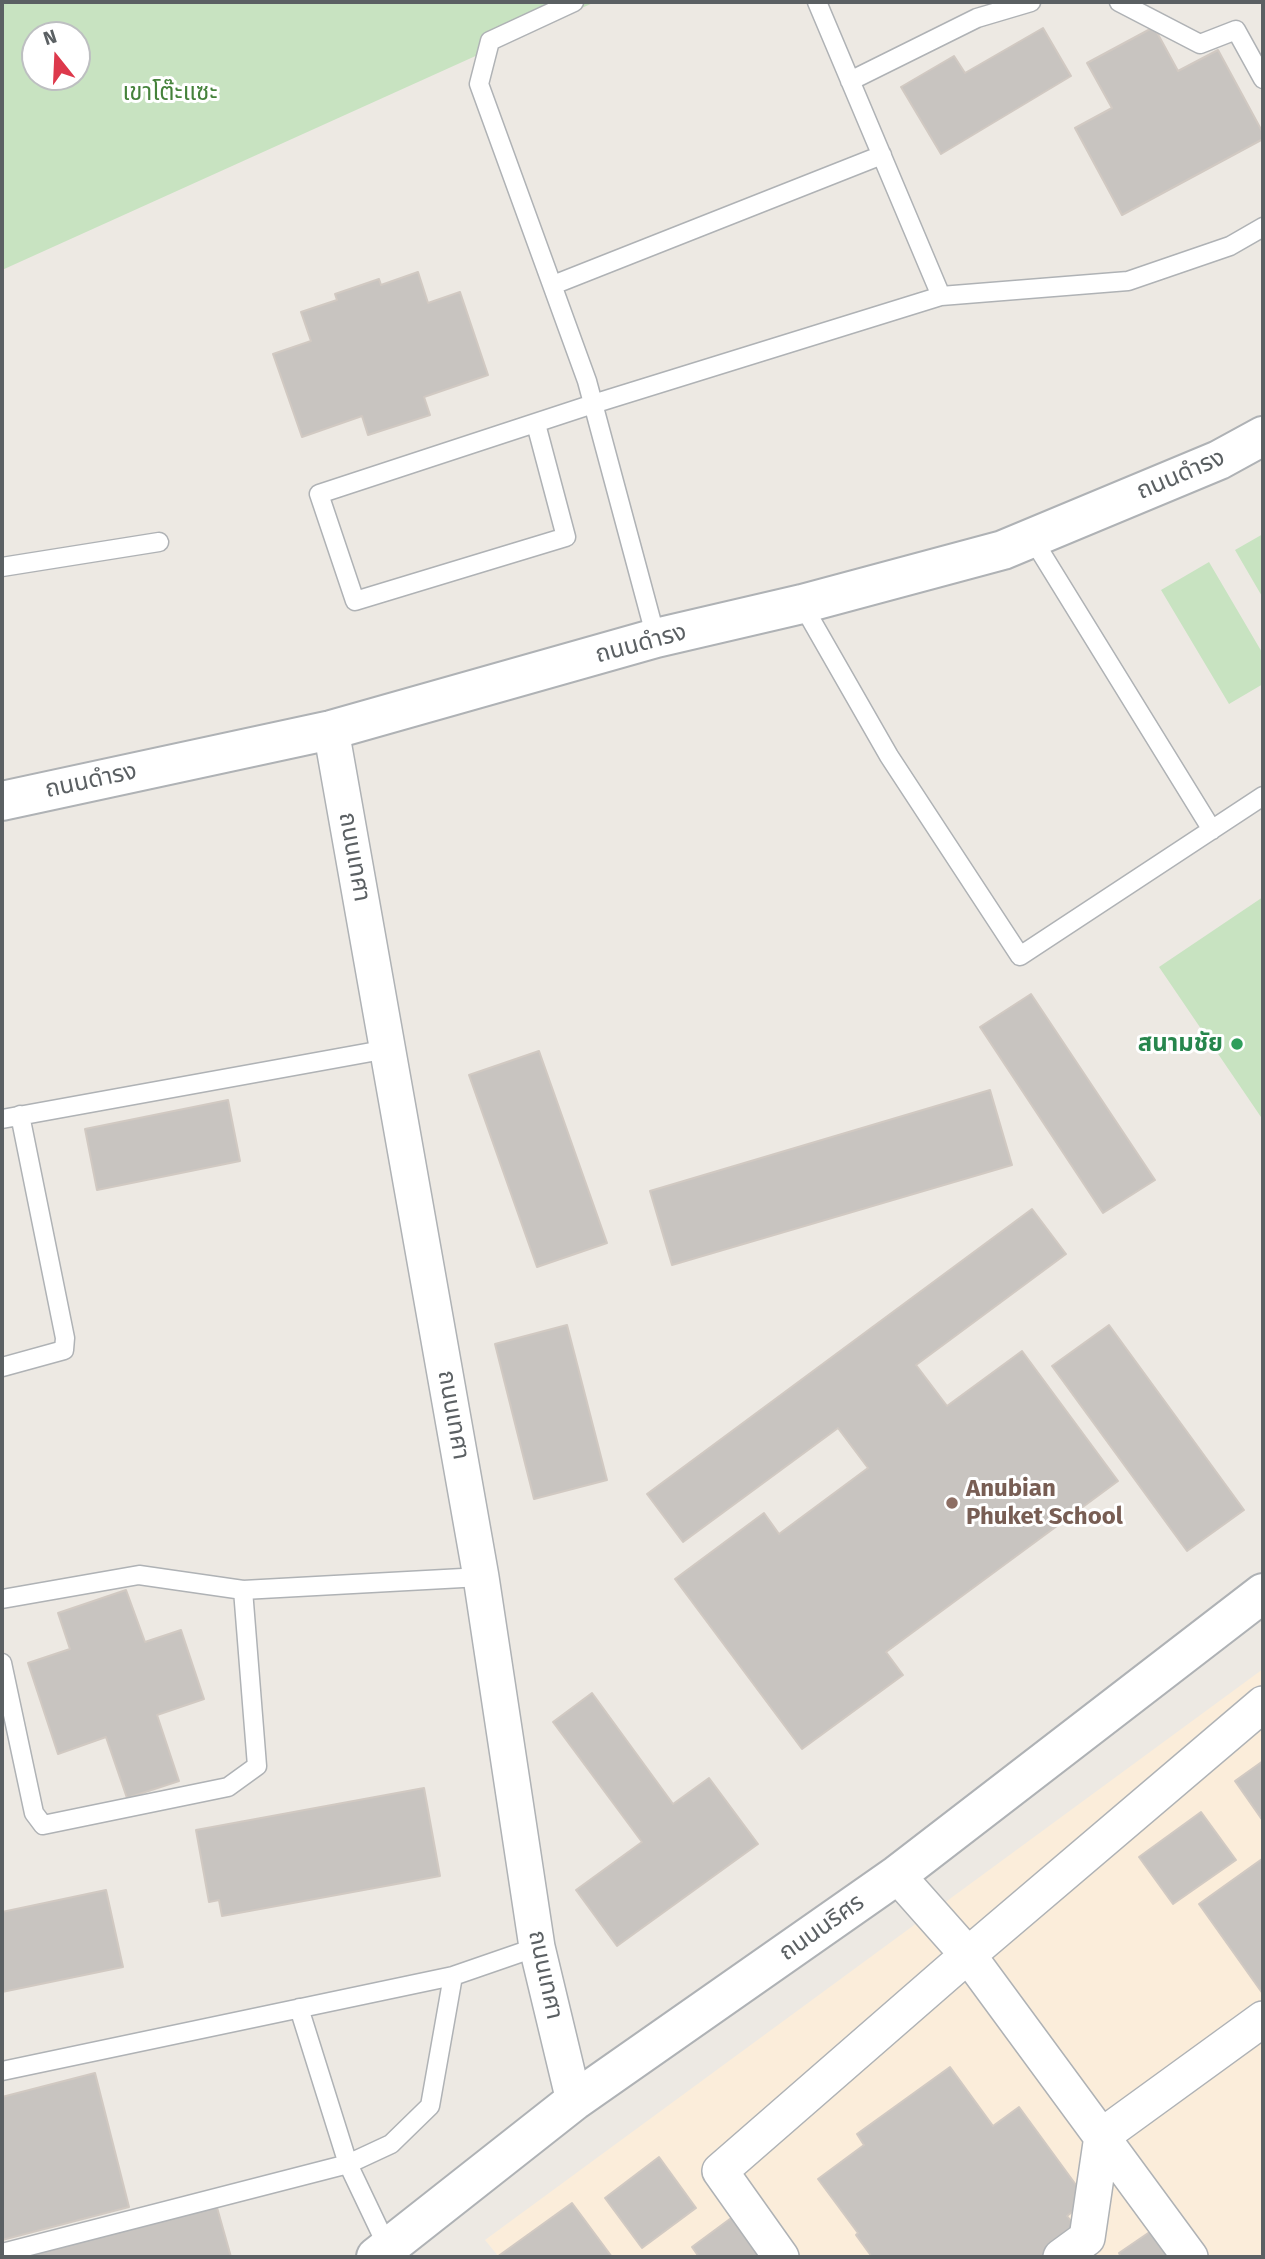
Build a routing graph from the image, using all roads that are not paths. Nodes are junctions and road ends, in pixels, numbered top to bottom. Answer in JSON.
{"nodes":[{"id":1,"x":574,"y":2,"type":"edge"},
{"id":2,"x":817,"y":2,"type":"edge"},
{"id":3,"x":1031,"y":2,"type":"edge"},
{"id":4,"x":1119,"y":2,"type":"edge"},
{"id":5,"x":1263,"y":79,"type":"edge"},
{"id":6,"x":850,"y":81,"type":"junction"},
{"id":7,"x":882,"y":155,"type":"junction"},
{"id":8,"x":1263,"y":227,"type":"edge"},
{"id":9,"x":553,"y":285,"type":"junction"},
{"id":10,"x":941,"y":296,"type":"junction"},
{"id":11,"x":593,"y":404,"type":"junction"},
{"id":12,"x":536,"y":424,"type":"junction"},
{"id":13,"x":1263,"y":436,"type":"edge"},
{"id":14,"x":1032,"y":538,"type":"junction"},
{"id":15,"x":159,"y":542,"type":"dead end"},
{"id":16,"x":2,"y":567,"type":"edge"},
{"id":17,"x":802,"y":604,"type":"junction"},
{"id":18,"x":656,"y":638,"type":"junction"},
{"id":19,"x":331,"y":730,"type":"junction"},
{"id":20,"x":1263,"y":796,"type":"edge"},
{"id":21,"x":2,"y":801,"type":"edge"},
{"id":22,"x":1212,"y":830,"type":"junction"},
{"id":23,"x":388,"y":1049,"type":"junction"},
{"id":24,"x":20,"y":1115,"type":"junction"},
{"id":25,"x":2,"y":1119,"type":"edge"},
{"id":26,"x":2,"y":1367,"type":"edge"},
{"id":27,"x":481,"y":1577,"type":"junction"},
{"id":28,"x":243,"y":1590,"type":"junction"},
{"id":29,"x":1263,"y":1593,"type":"edge"},
{"id":30,"x":2,"y":1599,"type":"edge"},
{"id":31,"x":2,"y":1662,"type":"edge"},
{"id":32,"x":1263,"y":1704,"type":"edge"},
{"id":33,"x":897,"y":1875,"type":"junction"},
{"id":34,"x":537,"y":1947,"type":"junction"},
{"id":35,"x":968,"y":1955,"type":"junction"},
{"id":36,"x":453,"y":1976,"type":"junction"},
{"id":37,"x":299,"y":2008,"type":"junction"},
{"id":38,"x":1263,"y":2019,"type":"edge"},
{"id":39,"x":2,"y":2071,"type":"edge"},
{"id":40,"x":574,"y":2101,"type":"junction"},
{"id":41,"x":1102,"y":2136,"type":"junction"},
{"id":42,"x":348,"y":2164,"type":"junction"},
{"id":43,"x":2,"y":2253,"type":"edge"},
{"id":44,"x":382,"y":2253,"type":"edge"},
{"id":45,"x":781,"y":2257,"type":"edge"},
{"id":46,"x":1061,"y":2257,"type":"edge"},
{"id":47,"x":1190,"y":2257,"type":"edge"}],
"edges":[{"from":1,"to":9,"type":"lane"},
{"from":2,"to":6,"type":"lane"},
{"from":3,"to":6,"type":"lane"},
{"from":4,"to":5,"type":"lane"},
{"from":6,"to":7,"type":"lane"},
{"from":7,"to":9,"type":"lane"},
{"from":7,"to":10,"type":"lane"},
{"from":8,"to":10,"type":"lane"},
{"from":9,"to":11,"type":"lane"},
{"from":10,"to":11,"type":"lane"},
{"from":11,"to":12,"type":"lane"},
{"from":11,"to":18,"type":"lane"},
{"from":12,"to":12,"type":"lane"},
{"from":13,"to":14,"type":"street","name":"ถนนดำรง"},
{"from":14,"to":17,"type":"street","name":"ถนนดำรง"},
{"from":14,"to":22,"type":"lane"},
{"from":15,"to":16,"type":"lane"},
{"from":17,"to":18,"type":"street","name":"ถนนดำรง"},
{"from":17,"to":22,"type":"lane"},
{"from":18,"to":19,"type":"street","name":"ถนนดำรง"},
{"from":19,"to":21,"type":"street","name":"ถนนดำรง"},
{"from":19,"to":23,"type":"street","name":"ถนนเทศา"},
{"from":20,"to":22,"type":"lane"},
{"from":23,"to":24,"type":"lane"},
{"from":23,"to":27,"type":"street","name":"ถนนเทศา"},
{"from":24,"to":25,"type":"lane"},
{"from":24,"to":26,"type":"lane"},
{"from":27,"to":28,"type":"lane"},
{"from":27,"to":34,"type":"street","name":"ถนนเทศา"},
{"from":28,"to":30,"type":"lane"},
{"from":28,"to":31,"type":"lane"},
{"from":29,"to":33,"type":"street","name":"ถนนนริศร"},
{"from":32,"to":35,"type":"street"},
{"from":33,"to":35,"type":"street"},
{"from":33,"to":40,"type":"street","name":"ถนนนริศร"},
{"from":34,"to":36,"type":"lane"},
{"from":34,"to":40,"type":"street","name":"ถนนเทศา"},
{"from":35,"to":41,"type":"street"},
{"from":35,"to":45,"type":"street"},
{"from":36,"to":37,"type":"lane"},
{"from":36,"to":42,"type":"lane"},
{"from":37,"to":39,"type":"lane"},
{"from":37,"to":42,"type":"lane"},
{"from":38,"to":41,"type":"street"},
{"from":40,"to":44,"type":"street","name":"ถนนนริศร"},
{"from":41,"to":46,"type":"street"},
{"from":41,"to":47,"type":"street"},
{"from":42,"to":43,"type":"lane"},
{"from":42,"to":44,"type":"lane"}]}
